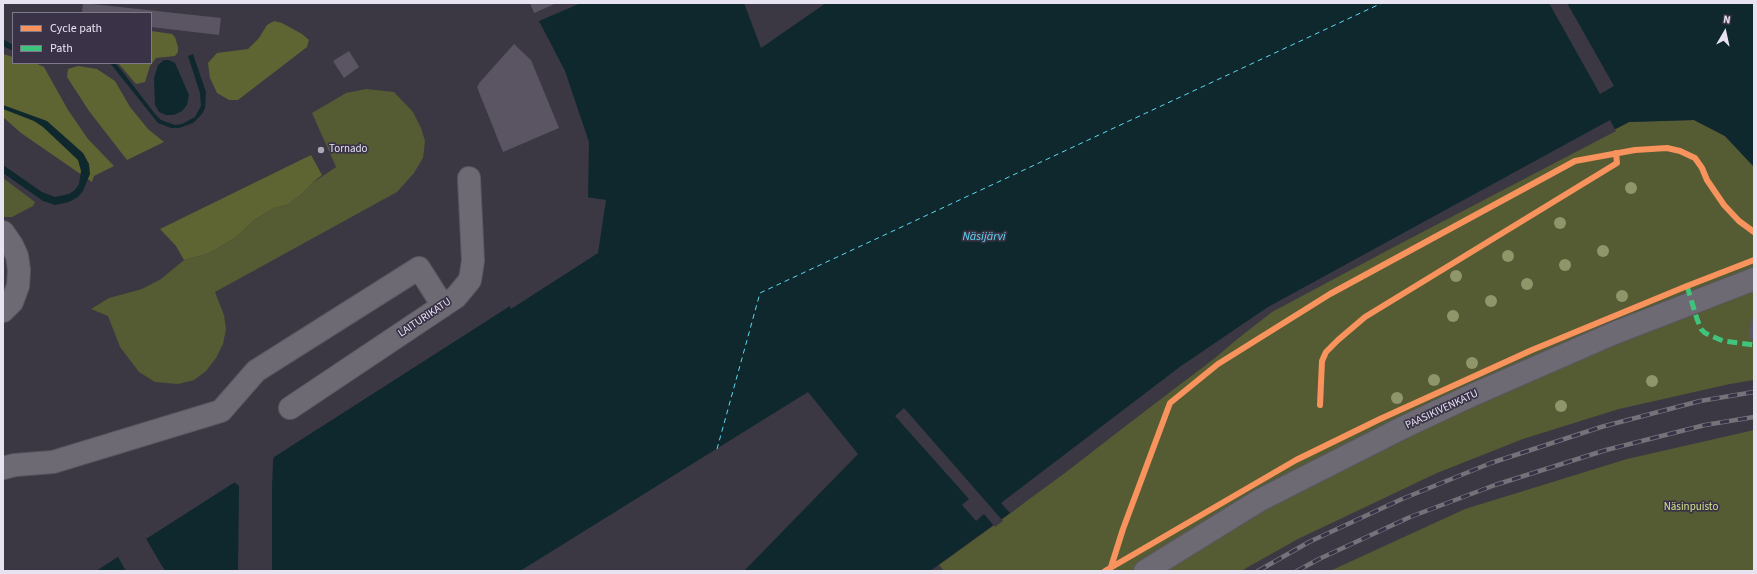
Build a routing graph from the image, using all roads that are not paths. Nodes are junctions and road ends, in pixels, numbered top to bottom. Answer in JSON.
{"nodes":[{"id":1,"x":469,"y":178,"type":"dead end"},
{"id":2,"x":3,"y":232,"type":"edge"},
{"id":3,"x":1754,"y":279,"type":"edge"},
{"id":4,"x":443,"y":306,"type":"junction"},
{"id":5,"x":3,"y":311,"type":"edge"},
{"id":6,"x":290,"y":408,"type":"dead end"},
{"id":7,"x":3,"y":468,"type":"edge"},
{"id":8,"x":1145,"y":571,"type":"edge"}],
"edges":[{"from":1,"to":4,"type":"street","name":"LAITURIKATU"},
{"from":2,"to":5,"type":"street"},
{"from":3,"to":8,"type":"street","name":"PAASIKIVENKATU"},
{"from":4,"to":6,"type":"street","name":"LAITURIKATU"},
{"from":4,"to":7,"type":"street"}]}
